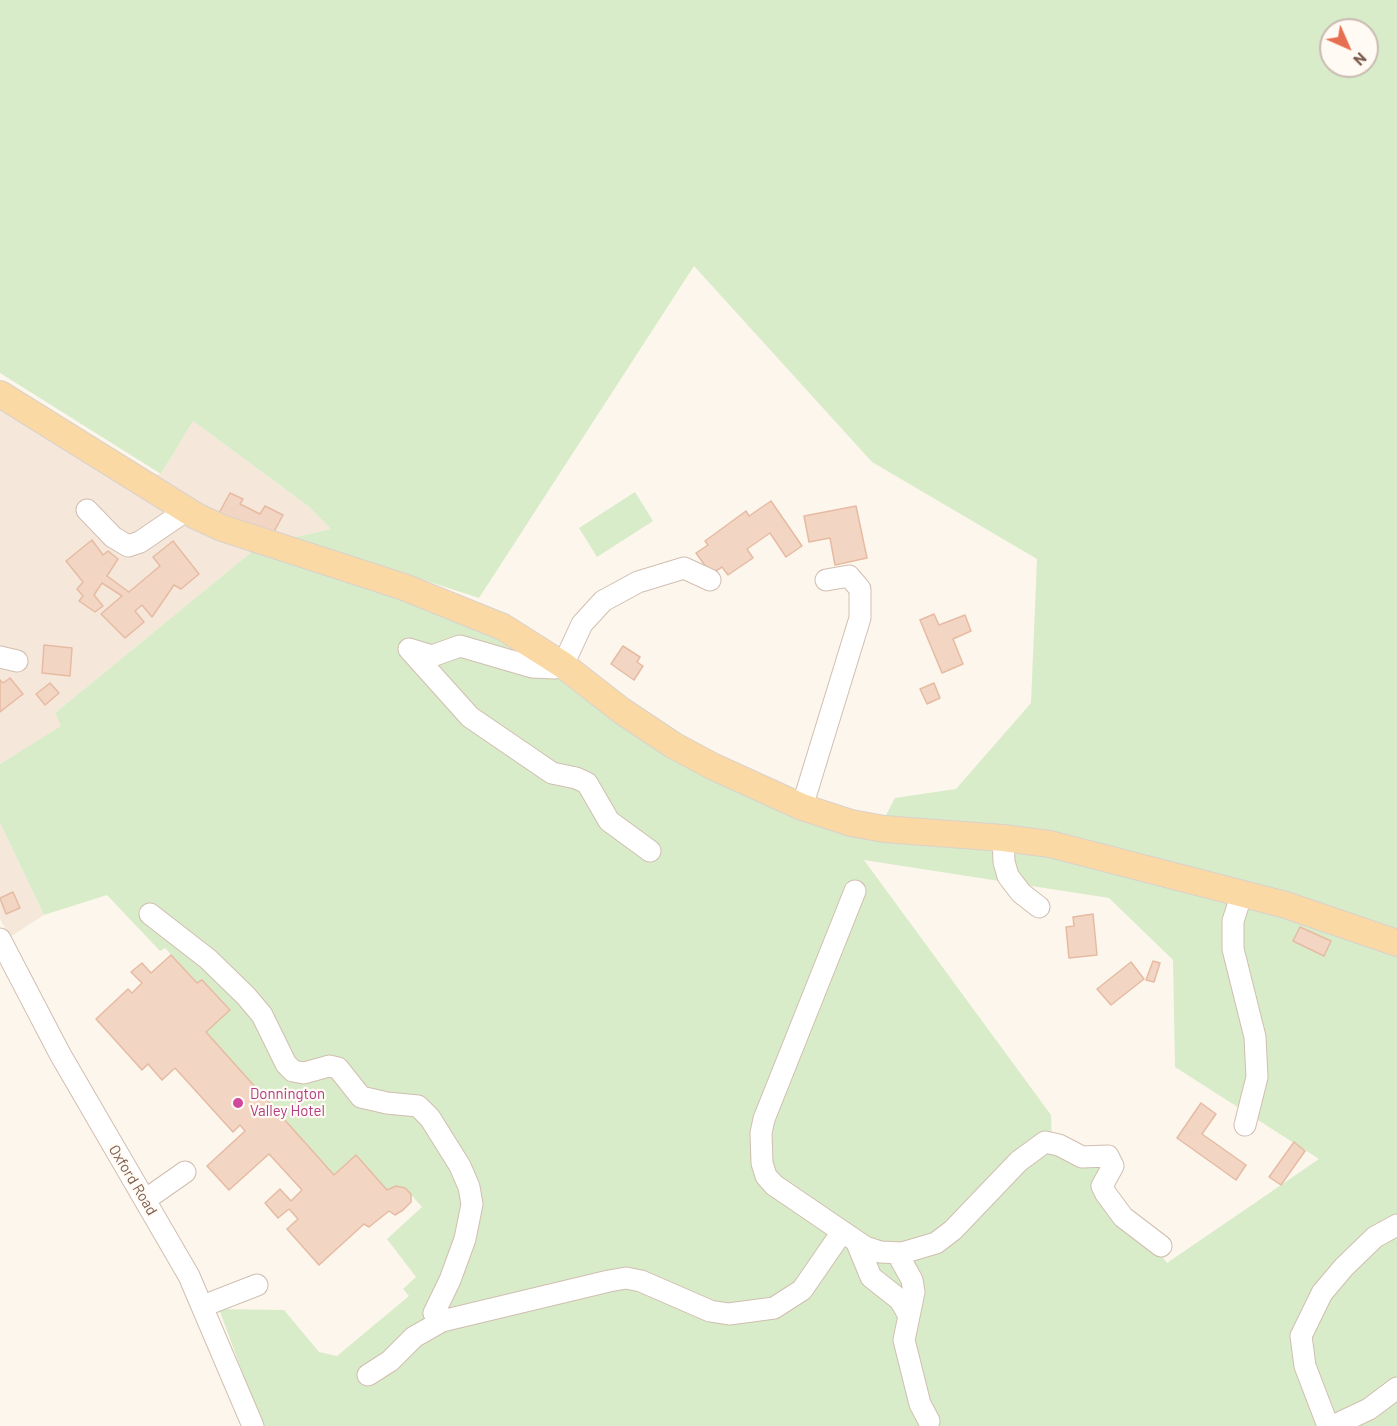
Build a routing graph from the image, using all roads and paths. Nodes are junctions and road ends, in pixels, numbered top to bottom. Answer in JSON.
{"nodes":[{"id":1,"x":0,"y":394,"type":"edge"},
{"id":2,"x":87,"y":510,"type":"dead end"},
{"id":3,"x":187,"y":510,"type":"junction"},
{"id":4,"x":710,"y":580,"type":"dead end"},
{"id":5,"x":826,"y":580,"type":"dead end"},
{"id":6,"x":563,"y":665,"type":"junction"},
{"id":7,"x":802,"y":807,"type":"junction"},
{"id":8,"x":1003,"y":838,"type":"junction"},
{"id":9,"x":650,"y":851,"type":"dead end"},
{"id":10,"x":855,"y":891,"type":"dead end"},
{"id":11,"x":1242,"y":893,"type":"junction"},
{"id":12,"x":1039,"y":907,"type":"dead end"},
{"id":13,"x":150,"y":914,"type":"dead end"},
{"id":14,"x":0,"y":939,"type":"edge"},
{"id":15,"x":1397,"y":943,"type":"edge"},
{"id":16,"x":1245,"y":1125,"type":"dead end"},
{"id":17,"x":744,"y":1160,"type":"dead end"},
{"id":18,"x":185,"y":1172,"type":"dead end"},
{"id":19,"x":766,"y":1176,"type":"junction"},
{"id":20,"x":145,"y":1200,"type":"junction"},
{"id":21,"x":1397,"y":1225,"type":"edge"},
{"id":22,"x":850,"y":1237,"type":"junction"},
{"id":23,"x":1161,"y":1246,"type":"dead end"},
{"id":24,"x":897,"y":1253,"type":"junction"},
{"id":25,"x":257,"y":1285,"type":"dead end"},
{"id":26,"x":203,"y":1306,"type":"junction"},
{"id":27,"x":908,"y":1314,"type":"junction"},
{"id":28,"x":442,"y":1321,"type":"junction"},
{"id":29,"x":368,"y":1375,"type":"dead end"},
{"id":30,"x":1397,"y":1388,"type":"edge"},
{"id":31,"x":929,"y":1421,"type":"dead end"},
{"id":32,"x":253,"y":1426,"type":"edge"},
{"id":33,"x":1328,"y":1426,"type":"edge"},
{"id":34,"x":1333,"y":1426,"type":"edge"}],
"edges":[{"from":1,"to":3,"type":"main road"},
{"from":2,"to":3,"type":"street"},
{"from":3,"to":6,"type":"main road"},
{"from":4,"to":6,"type":"street"},
{"from":5,"to":7,"type":"street"},
{"from":6,"to":7,"type":"main road"},
{"from":6,"to":9,"type":"street"},
{"from":7,"to":8,"type":"main road"},
{"from":8,"to":11,"type":"main road"},
{"from":8,"to":12,"type":"street"},
{"from":10,"to":19,"type":"street"},
{"from":11,"to":15,"type":"main road"},
{"from":11,"to":16,"type":"street"},
{"from":13,"to":28,"type":"street"},
{"from":14,"to":20,"type":"street","name":"Oxford Road"},
{"from":17,"to":19,"type":"street"},
{"from":18,"to":20,"type":"street"},
{"from":19,"to":22,"type":"street"},
{"from":20,"to":26,"type":"street","name":"Oxford Road"},
{"from":21,"to":33,"type":"street"},
{"from":22,"to":24,"type":"street"},
{"from":22,"to":27,"type":"street"},
{"from":22,"to":28,"type":"street"},
{"from":23,"to":24,"type":"street"},
{"from":24,"to":27,"type":"street"},
{"from":25,"to":26,"type":"street"},
{"from":26,"to":32,"type":"street","name":"Oxford Road"},
{"from":27,"to":31,"type":"street"},
{"from":28,"to":29,"type":"street"},
{"from":30,"to":34,"type":"street"}]}
